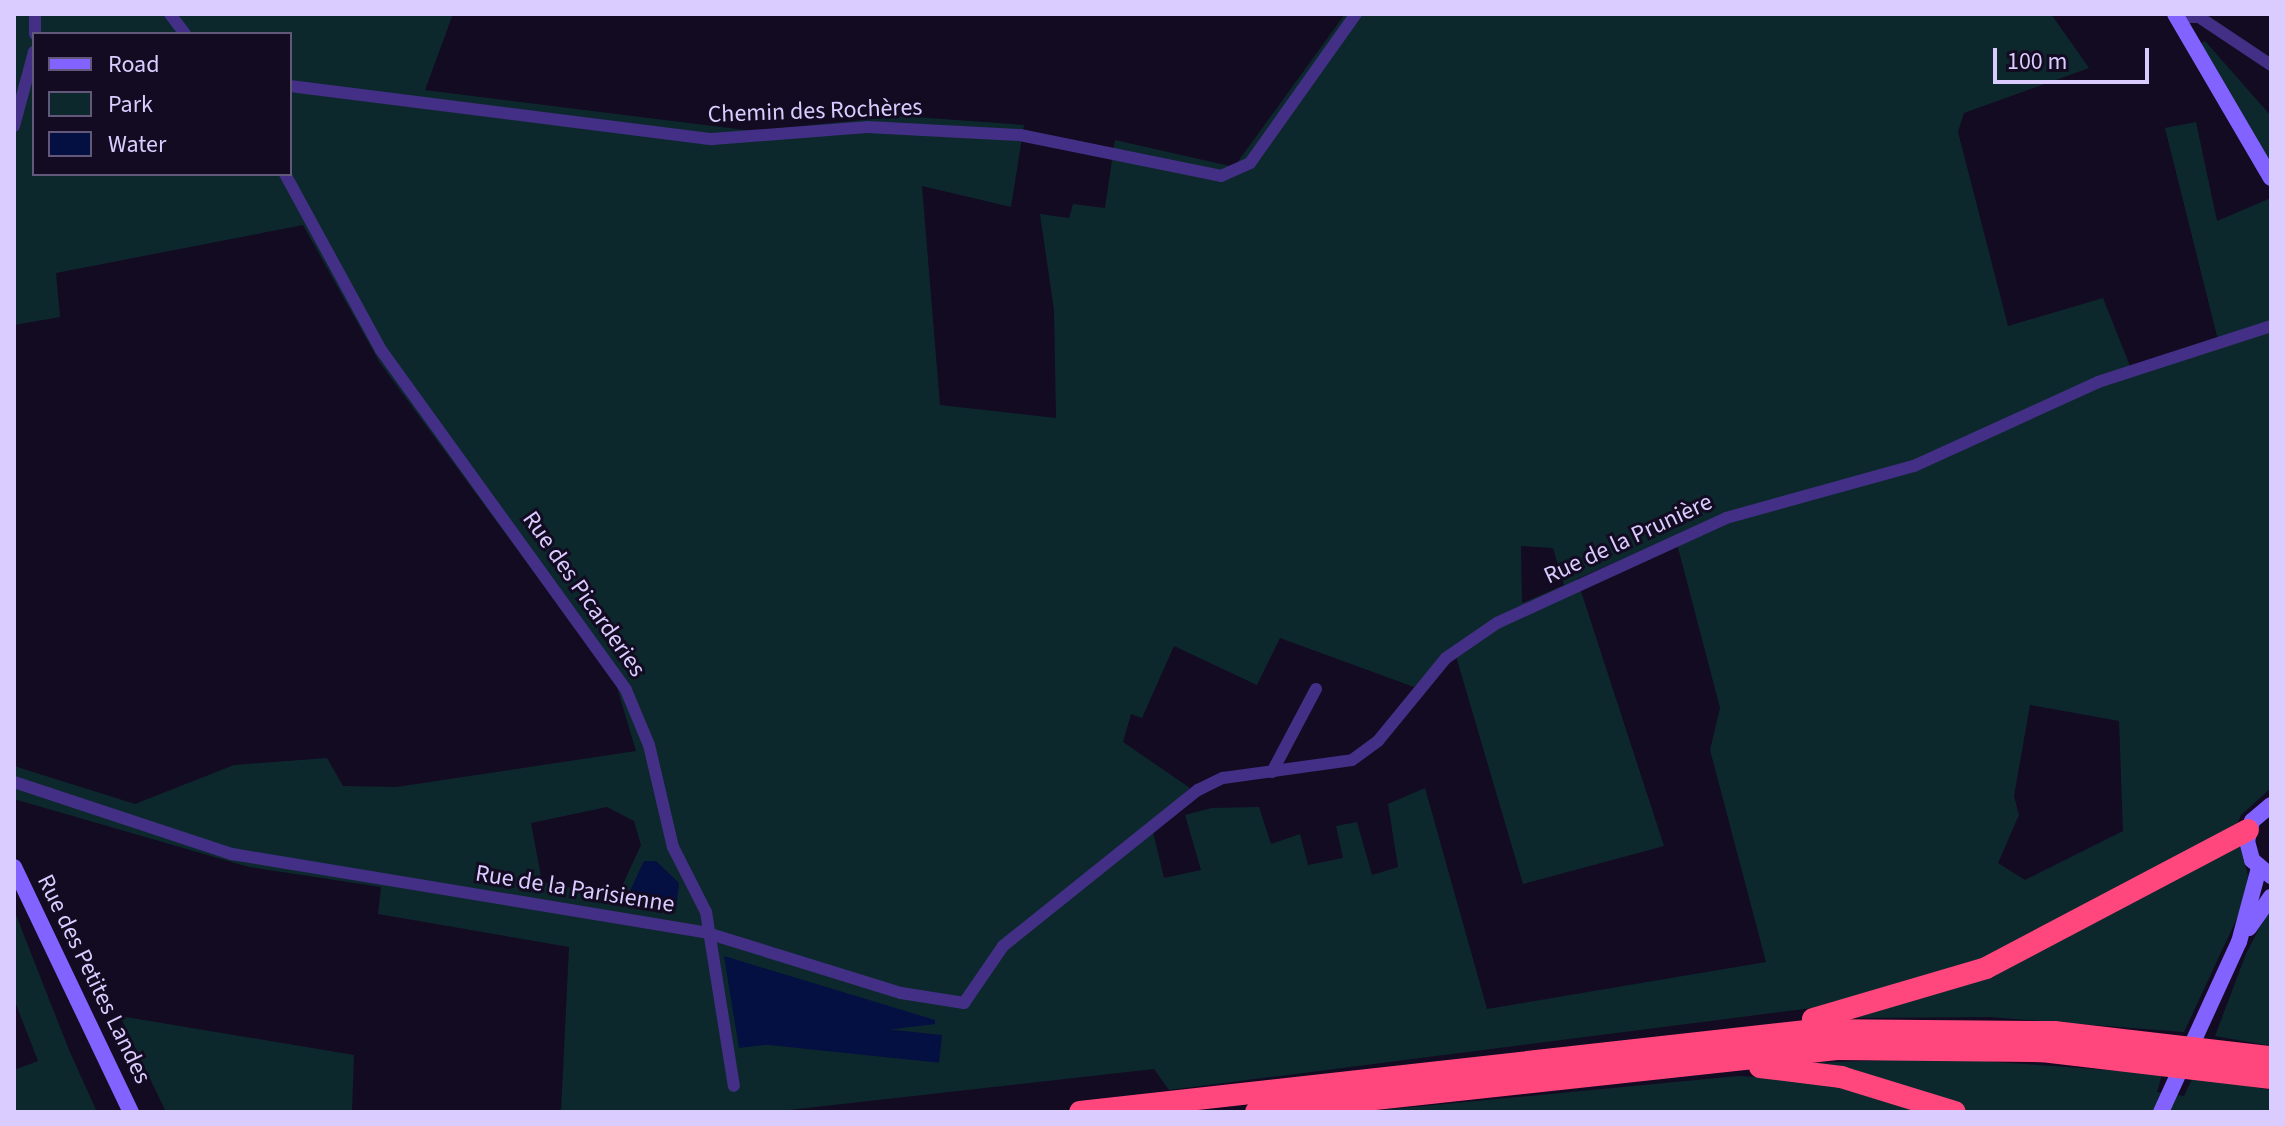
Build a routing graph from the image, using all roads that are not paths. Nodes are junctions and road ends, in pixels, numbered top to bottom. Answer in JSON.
{"nodes":[{"id":1,"x":170,"y":14,"type":"edge"},
{"id":2,"x":1356,"y":14,"type":"edge"},
{"id":3,"x":2176,"y":15,"type":"edge"},
{"id":4,"x":184,"y":32,"type":"edge"},
{"id":5,"x":32,"y":59,"type":"edge"},
{"id":6,"x":2271,"y":65,"type":"edge"},
{"id":7,"x":292,"y":86,"type":"edge"},
{"id":8,"x":14,"y":126,"type":"edge"},
{"id":9,"x":286,"y":176,"type":"edge"},
{"id":10,"x":2271,"y":178,"type":"edge"},
{"id":11,"x":2267,"y":327,"type":"edge"},
{"id":12,"x":1316,"y":689,"type":"dead end"},
{"id":13,"x":1272,"y":772,"type":"junction"},
{"id":14,"x":14,"y":782,"type":"edge"},
{"id":15,"x":2271,"y":805,"type":"edge"},
{"id":16,"x":2248,"y":830,"type":"junction"},
{"id":17,"x":14,"y":867,"type":"edge"},
{"id":18,"x":2265,"y":872,"type":"edge"},
{"id":19,"x":1080,"y":885,"type":"joint"},
{"id":20,"x":2271,"y":897,"type":"edge"},
{"id":21,"x":709,"y":934,"type":"junction"},
{"id":22,"x":2239,"y":942,"type":"junction"},
{"id":23,"x":1739,"y":1036,"type":"junction"},
{"id":24,"x":2271,"y":1057,"type":"edge"},
{"id":25,"x":1660,"y":1065,"type":"junction"},
{"id":26,"x":2271,"y":1078,"type":"edge"},
{"id":27,"x":734,"y":1086,"type":"dead end"},
{"id":28,"x":131,"y":1112,"type":"edge"},
{"id":29,"x":1080,"y":1112,"type":"edge"},
{"id":30,"x":1256,"y":1112,"type":"edge"},
{"id":31,"x":1955,"y":1112,"type":"edge"},
{"id":32,"x":2161,"y":1112,"type":"edge"}],
"edges":[{"from":1,"to":4,"type":"street"},
{"from":2,"to":7,"type":"street","name":"Chemin des Rochères"},
{"from":3,"to":6,"type":"street"},
{"from":3,"to":10,"type":"street"},
{"from":5,"to":8,"type":"street"},
{"from":9,"to":21,"type":"street","name":"Rue des Picarderies"},
{"from":11,"to":13,"type":"street","name":"Rue de la Prunière"},
{"from":12,"to":13,"type":"street"},
{"from":13,"to":19,"type":"street","name":"Rue de la Prunière"},
{"from":14,"to":21,"type":"street","name":"Rue de la Parisienne"},
{"from":15,"to":16,"type":"street"},
{"from":16,"to":18,"type":"street"},
{"from":16,"to":23,"type":"highway"},
{"from":17,"to":28,"type":"street","name":"Rue des Petites Landes"},
{"from":18,"to":22,"type":"street"},
{"from":19,"to":21,"type":"street","name":"Rue de la Parisienne"},
{"from":20,"to":22,"type":"street"},
{"from":21,"to":27,"type":"street","name":"Rue des Picarderies"},
{"from":22,"to":32,"type":"street"},
{"from":23,"to":24,"type":"highway"},
{"from":23,"to":29,"type":"highway"},
{"from":25,"to":26,"type":"highway"},
{"from":25,"to":30,"type":"highway"},
{"from":25,"to":31,"type":"highway"}]}
